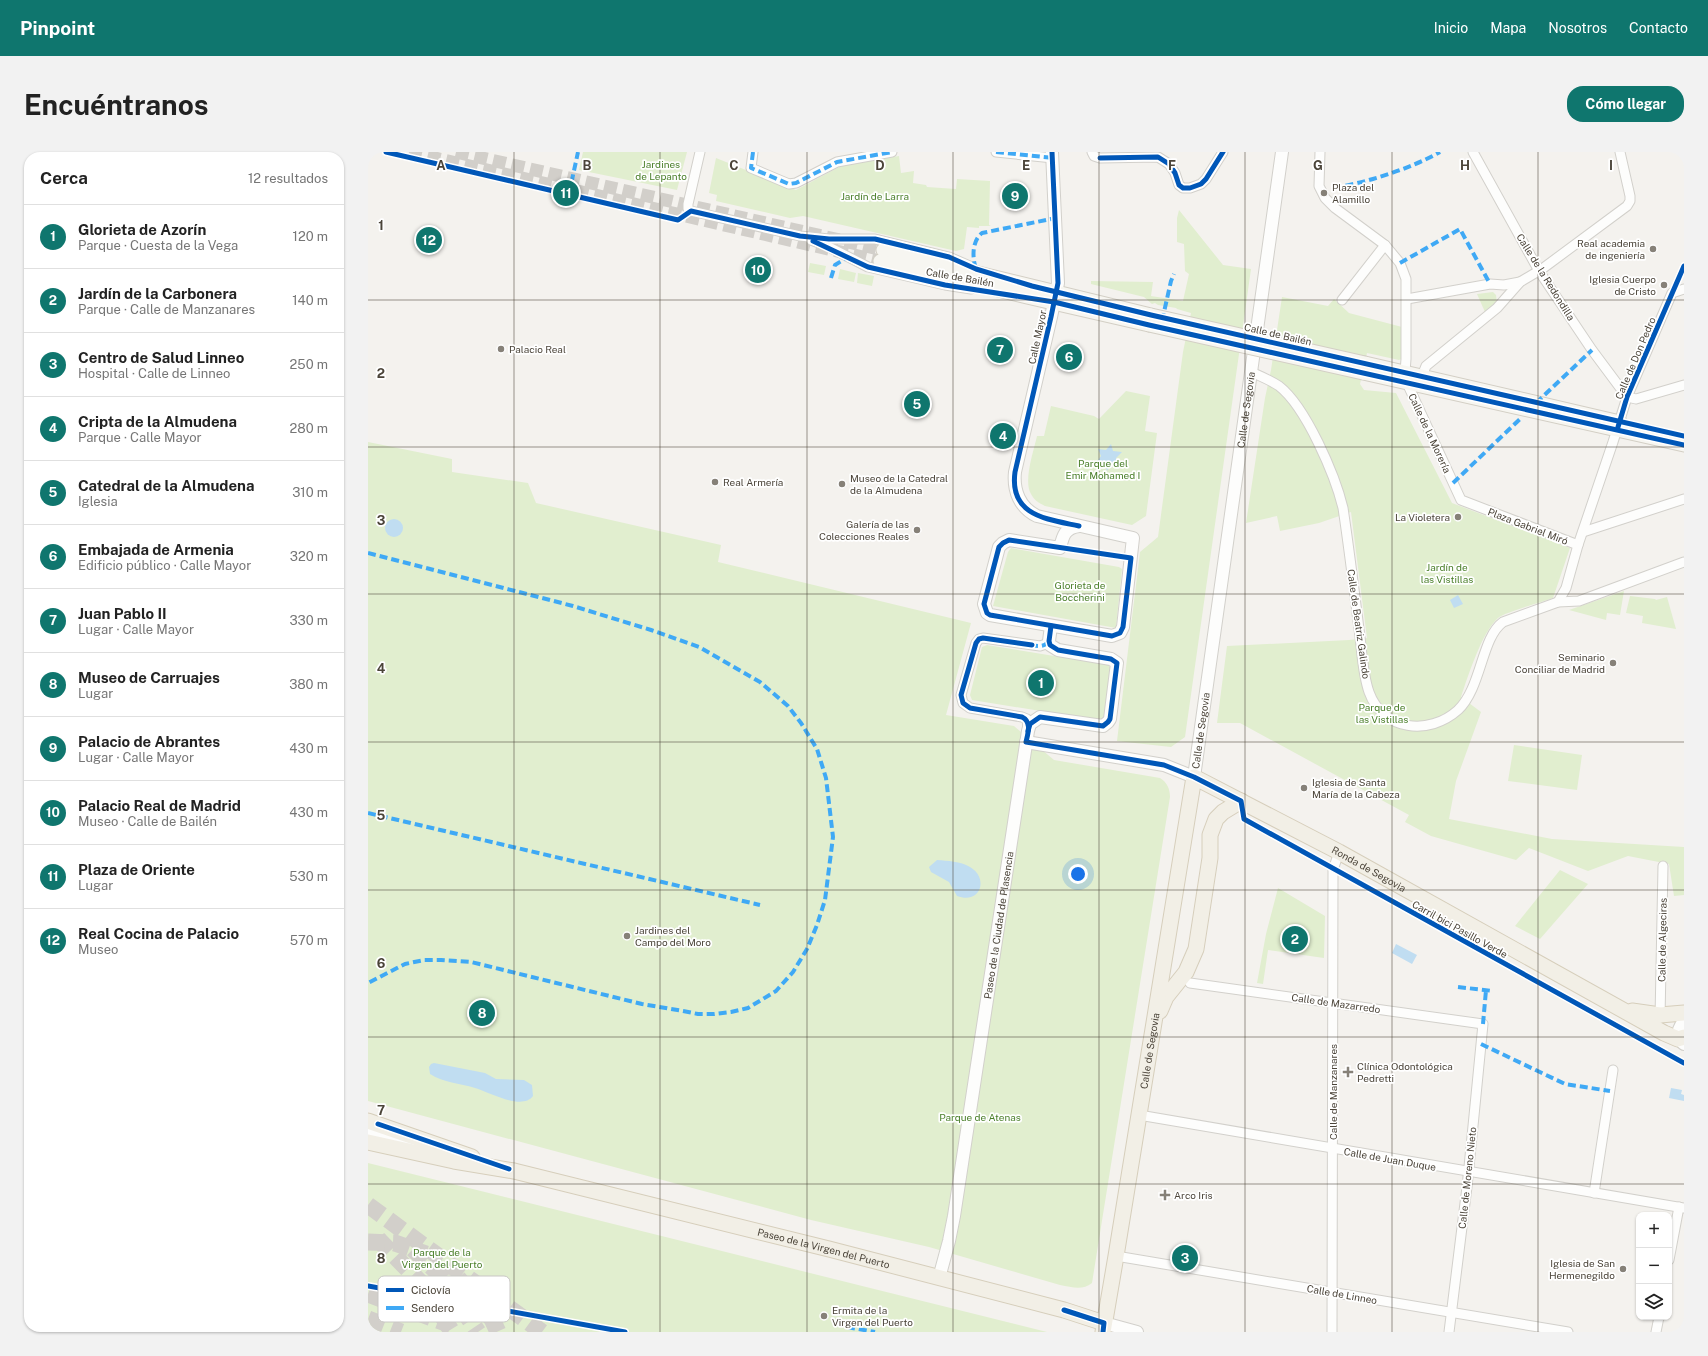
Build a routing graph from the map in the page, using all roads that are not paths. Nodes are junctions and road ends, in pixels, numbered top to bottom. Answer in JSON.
{"nodes":[{"id":1,"x":700,"y":152,"type":"edge"},
{"id":2,"x":753,"y":152,"type":"edge"},
{"id":3,"x":892,"y":152,"type":"edge"},
{"id":4,"x":996,"y":152,"type":"edge"},
{"id":5,"x":1223,"y":152,"type":"edge"},
{"id":6,"x":1282,"y":152,"type":"edge"},
{"id":7,"x":1320,"y":152,"type":"edge"},
{"id":8,"x":1473,"y":152,"type":"edge"},
{"id":9,"x":1620,"y":152,"type":"edge"},
{"id":10,"x":1053,"y":155,"type":"edge"},
{"id":11,"x":1096,"y":155,"type":"edge"},
{"id":12,"x":800,"y":236,"type":"junction"},
{"id":13,"x":1385,"y":245,"type":"junction"},
{"id":14,"x":882,"y":255,"type":"tunnel mouth"},
{"id":15,"x":1540,"y":271,"type":"junction"},
{"id":16,"x":1520,"y":282,"type":"junction"},
{"id":17,"x":1684,"y":289,"type":"edge"},
{"id":18,"x":1030,"y":292,"type":"junction"},
{"id":19,"x":1055,"y":297,"type":"junction"},
{"id":20,"x":1407,"y":299,"type":"junction"},
{"id":21,"x":1342,"y":300,"type":"dead end"},
{"id":22,"x":1251,"y":372,"type":"junction"},
{"id":23,"x":1422,"y":376,"type":"junction"},
{"id":24,"x":1406,"y":378,"type":"junction"},
{"id":25,"x":1684,"y":385,"type":"edge"},
{"id":26,"x":1627,"y":397,"type":"junction"},
{"id":27,"x":1618,"y":426,"type":"junction"},
{"id":28,"x":1684,"y":436,"type":"edge"},
{"id":29,"x":1684,"y":445,"type":"edge"},
{"id":30,"x":1453,"y":483,"type":"joint"},
{"id":31,"x":1684,"y":499,"type":"edge"},
{"id":32,"x":1047,"y":519,"type":"junction"},
{"id":33,"x":1079,"y":526,"type":"junction"},
{"id":34,"x":1583,"y":532,"type":"junction"},
{"id":35,"x":1063,"y":536,"type":"junction"},
{"id":36,"x":1578,"y":545,"type":"junction"},
{"id":37,"x":1684,"y":562,"type":"edge"},
{"id":38,"x":1558,"y":602,"type":"junction"},
{"id":39,"x":1051,"y":626,"type":"junction"},
{"id":40,"x":1048,"y":641,"type":"junction"},
{"id":41,"x":1027,"y":736,"type":"junction"},
{"id":42,"x":1194,"y":777,"type":"junction"},
{"id":43,"x":1241,"y":801,"type":"junction"},
{"id":44,"x":1339,"y":852,"type":"junction"},
{"id":45,"x":1663,"y":866,"type":"dead end"},
{"id":46,"x":1190,"y":983,"type":"dead end"},
{"id":47,"x":1333,"y":1002,"type":"junction"},
{"id":48,"x":1626,"y":1011,"type":"junction"},
{"id":49,"x":1684,"y":1014,"type":"edge"},
{"id":50,"x":1660,"y":1015,"type":"junction"},
{"id":51,"x":1684,"y":1021,"type":"edge"},
{"id":52,"x":1483,"y":1024,"type":"joint"},
{"id":53,"x":1152,"y":1029,"type":"junction"},
{"id":54,"x":1664,"y":1033,"type":"junction"},
{"id":55,"x":1683,"y":1040,"type":"edge"},
{"id":56,"x":1613,"y":1070,"type":"dead end"},
{"id":57,"x":1139,"y":1115,"type":"junction"},
{"id":58,"x":368,"y":1121,"type":"edge"},
{"id":59,"x":368,"y":1132,"type":"edge"},
{"id":60,"x":368,"y":1142,"type":"edge"},
{"id":61,"x":1333,"y":1149,"type":"junction"},
{"id":62,"x":509,"y":1169,"type":"junction"},
{"id":63,"x":1468,"y":1172,"type":"junction"},
{"id":64,"x":1594,"y":1193,"type":"junction"},
{"id":65,"x":1681,"y":1208,"type":"edge"},
{"id":66,"x":1672,"y":1248,"type":"edge"},
{"id":67,"x":1116,"y":1256,"type":"junction"},
{"id":68,"x":940,"y":1278,"type":"junction"},
{"id":69,"x":1331,"y":1291,"type":"junction"},
{"id":70,"x":1452,"y":1313,"type":"junction"},
{"id":71,"x":1658,"y":1320,"type":"edge"},
{"id":72,"x":1103,"y":1328,"type":"edge"},
{"id":73,"x":1137,"y":1332,"type":"edge"},
{"id":74,"x":1332,"y":1332,"type":"edge"},
{"id":75,"x":1449,"y":1332,"type":"edge"},
{"id":76,"x":1568,"y":1332,"type":"edge"},
{"id":77,"x":1656,"y":1332,"type":"edge"}],
"edges":[{"from":1,"to":12,"type":"street","name":"Calle de Bailén"},
{"from":2,"to":3,"type":"street"},
{"from":4,"to":10,"type":"street"},
{"from":5,"to":11,"type":"street"},
{"from":6,"to":22,"type":"street","name":"Calle de Segovia"},
{"from":7,"to":13,"type":"street","name":"Calle de la Morería"},
{"from":8,"to":15,"type":"street","name":"Calle de la Redondilla"},
{"from":9,"to":15,"type":"street"},
{"from":10,"to":19,"type":"street","name":"Calle Mayor"},
{"from":12,"to":18,"type":"street","name":"Calle de Bailén"},
{"from":12,"to":18,"type":"street","name":"Calle de Bailén"},
{"from":13,"to":20,"type":"street","name":"Calle de la Morería"},
{"from":13,"to":21,"type":"street"},
{"from":14,"to":18,"type":"main road","name":"Calle de Bailén"},
{"from":15,"to":16,"type":"street"},
{"from":15,"to":26,"type":"street","name":"Calle de la Redondilla"},
{"from":16,"to":20,"type":"street"},
{"from":16,"to":23,"type":"street"},
{"from":17,"to":26,"type":"street","name":"Calle de Don Pedro"},
{"from":18,"to":19,"type":"main road","name":"Calle de Bailén"},
{"from":19,"to":24,"type":"main road","name":"Calle de Bailén","bridge":true},
{"from":19,"to":32,"type":"street","name":"Calle Mayor"},
{"from":20,"to":24,"type":"street","name":"Calle de la Morería"},
{"from":22,"to":38,"type":"street","name":"Calle de Beatriz Galindo"},
{"from":22,"to":42,"type":"street","name":"Calle de Segovia"},
{"from":23,"to":24,"type":"main road","name":"Calle de Bailén"},
{"from":23,"to":27,"type":"main road","name":"Calle de Bailén"},
{"from":24,"to":27,"type":"main road","name":"Calle de Bailén"},
{"from":24,"to":30,"type":"street","name":"Calle de la Morería"},
{"from":25,"to":26,"type":"street"},
{"from":26,"to":27,"type":"street","name":"Calle de Don Pedro"},
{"from":27,"to":28,"type":"main road","name":"Calle de Bailén"},
{"from":27,"to":29,"type":"main road","name":"Calle de Bailén"},
{"from":27,"to":34,"type":"street","name":"Calle de Don Pedro"},
{"from":30,"to":36,"type":"street","name":"Plaza Gabriel Miró"},
{"from":31,"to":34,"type":"street"},
{"from":32,"to":33,"type":"street"},
{"from":32,"to":35,"type":"street"},
{"from":33,"to":35,"type":"street"},
{"from":33,"to":39,"type":"street"},
{"from":34,"to":36,"type":"street","name":"Calle de Don Pedro"},
{"from":35,"to":39,"type":"street"},
{"from":36,"to":38,"type":"street","name":"Plaza Gabriel Miró"},
{"from":37,"to":38,"type":"street","name":"Calle de Beatriz Galindo"},
{"from":39,"to":40,"type":"street"},
{"from":40,"to":41,"type":"street"},
{"from":40,"to":41,"type":"street"},
{"from":41,"to":42,"type":"street"},
{"from":41,"to":68,"type":"street","name":"Paseo de la Ciudad de Plasencia"},
{"from":42,"to":43,"type":"main road","name":"Ronda de Segovia"},
{"from":42,"to":53,"type":"main road","name":"Calle de Segovia"},
{"from":43,"to":44,"type":"main road","name":"Ronda de Segovia"},
{"from":43,"to":53,"type":"main road"},
{"from":44,"to":47,"type":"street","name":"Calle de Manzanares"},
{"from":44,"to":48,"type":"main road","name":"Ronda de Segovia"},
{"from":45,"to":50,"type":"street","name":"Calle de Algeciras"},
{"from":46,"to":47,"type":"street","name":"Calle de Mazarredo"},
{"from":47,"to":52,"type":"street","name":"Calle de Mazarredo"},
{"from":47,"to":61,"type":"street","name":"Calle de Manzanares"},
{"from":48,"to":50,"type":"main road","name":"Ronda de Segovia"},
{"from":48,"to":54,"type":"main road","name":"Ronda de Segovia"},
{"from":49,"to":50,"type":"main road","name":"Ronda de Segovia"},
{"from":50,"to":54,"type":"street","name":"Calle de Algeciras"},
{"from":51,"to":55,"type":"street"},
{"from":52,"to":63,"type":"street","name":"Calle de Moreno Nieto"},
{"from":53,"to":57,"type":"main road","name":"Calle de Segovia"},
{"from":54,"to":55,"type":"main road","name":"Ronda de Segovia"},
{"from":56,"to":64,"type":"street"},
{"from":57,"to":61,"type":"street","name":"Calle de Juan Duque"},
{"from":57,"to":67,"type":"main road","name":"Calle de Segovia"},
{"from":58,"to":62,"type":"main road","name":"Paseo de la Virgen del Puerto"},
{"from":59,"to":62,"type":"street","name":"Paseo de la Virgen del Puerto"},
{"from":60,"to":62,"type":"main road","name":"Paseo de la Virgen del Puerto"},
{"from":61,"to":63,"type":"street","name":"Calle de Juan Duque"},
{"from":61,"to":69,"type":"street","name":"Calle de Manzanares"},
{"from":62,"to":68,"type":"main road","name":"Paseo de la Virgen del Puerto"},
{"from":63,"to":64,"type":"street","name":"Calle de Juan Duque"},
{"from":63,"to":70,"type":"street","name":"Calle de Moreno Nieto"},
{"from":64,"to":65,"type":"street","name":"Calle de Juan Duque"},
{"from":65,"to":66,"type":"street"},
{"from":67,"to":69,"type":"street","name":"Calle de Linneo"},
{"from":67,"to":72,"type":"main road","name":"Calle de Segovia"},
{"from":68,"to":72,"type":"main road","name":"Paseo de la Virgen del Puerto"},
{"from":69,"to":70,"type":"street","name":"Calle de Linneo"},
{"from":69,"to":74,"type":"street","name":"Calle de Manzanares"},
{"from":70,"to":75,"type":"street","name":"Calle de Moreno Nieto"},
{"from":70,"to":76,"type":"street","name":"Calle de Linneo"},
{"from":71,"to":77,"type":"street"},
{"from":72,"to":73,"type":"street","name":"Paseo de la Virgen del Puerto"}]}
